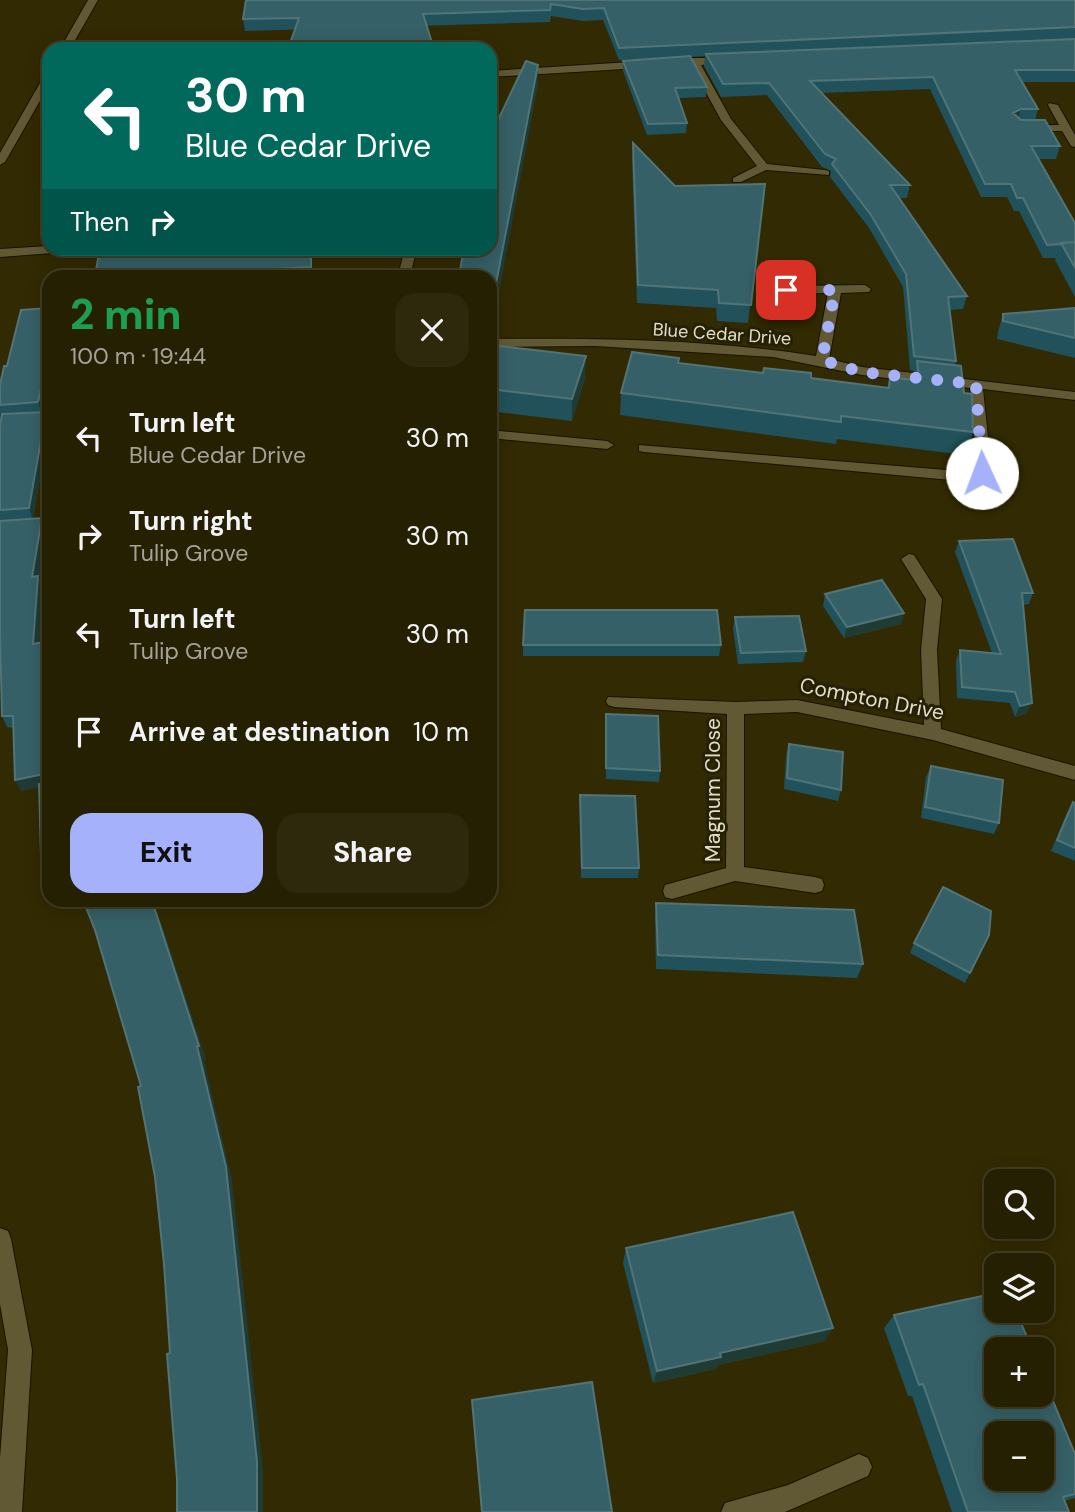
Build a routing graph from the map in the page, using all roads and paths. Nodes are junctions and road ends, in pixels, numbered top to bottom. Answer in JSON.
{"nodes":[{"id":1,"x":93,"y":0,"type":"edge"},
{"id":2,"x":69,"y":42,"type":"edge"},
{"id":3,"x":736,"y":60,"type":"edge"},
{"id":4,"x":694,"y":61,"type":"junction"},
{"id":5,"x":497,"y":74,"type":"edge"},
{"id":6,"x":42,"y":87,"type":"edge"},
{"id":7,"x":1053,"y":105,"type":"dead end"},
{"id":8,"x":1017,"y":127,"type":"edge"},
{"id":9,"x":1065,"y":128,"type":"junction"},
{"id":10,"x":1075,"y":145,"type":"edge"},
{"id":11,"x":0,"y":162,"type":"edge"},
{"id":12,"x":764,"y":167,"type":"junction"},
{"id":13,"x":824,"y":173,"type":"dead end"},
{"id":14,"x":737,"y":180,"type":"dead end"},
{"id":15,"x":42,"y":250,"type":"edge"},
{"id":16,"x":0,"y":253,"type":"edge"},
{"id":17,"x":865,"y":289,"type":"dead end"},
{"id":18,"x":786,"y":290,"type":"dead end"},
{"id":19,"x":835,"y":290,"type":"junction"},
{"id":20,"x":497,"y":343,"type":"edge"},
{"id":21,"x":822,"y":360,"type":"junction"},
{"id":22,"x":976,"y":384,"type":"junction"},
{"id":23,"x":1075,"y":396,"type":"edge"},
{"id":24,"x":497,"y":435,"type":"edge"},
{"id":25,"x":607,"y":445,"type":"dead end"},
{"id":26,"x":644,"y":448,"type":"dead end"},
{"id":27,"x":909,"y":559,"type":"dead end"},
{"id":28,"x":614,"y":701,"type":"dead end"},
{"id":29,"x":736,"y":708,"type":"junction"},
{"id":30,"x":933,"y":733,"type":"junction"},
{"id":31,"x":1075,"y":773,"type":"edge"},
{"id":32,"x":735,"y":873,"type":"junction"},
{"id":33,"x":815,"y":885,"type":"dead end"},
{"id":34,"x":672,"y":891,"type":"dead end"},
{"id":35,"x":0,"y":1239,"type":"edge"},
{"id":36,"x":859,"y":1467,"type":"dead end"},
{"id":37,"x":790,"y":1505,"type":"edge"},
{"id":38,"x":9,"y":1512,"type":"edge"},
{"id":39,"x":734,"y":1512,"type":"edge"}],
"edges":[{"from":1,"to":2,"type":"street"},
{"from":3,"to":4,"type":"street"},
{"from":4,"to":5,"type":"street"},
{"from":4,"to":12,"type":"street"},
{"from":6,"to":11,"type":"street"},
{"from":7,"to":9,"type":"street"},
{"from":8,"to":9,"type":"street"},
{"from":9,"to":10,"type":"street"},
{"from":12,"to":13,"type":"street"},
{"from":12,"to":14,"type":"street"},
{"from":15,"to":16,"type":"street"},
{"from":17,"to":19,"type":"street"},
{"from":18,"to":19,"type":"street"},
{"from":19,"to":21,"type":"street"},
{"from":20,"to":21,"type":"street","name":"Blue Cedar Drive"},
{"from":21,"to":22,"type":"street","name":"Blue Cedar Drive"},
{"from":22,"to":23,"type":"street","name":"Blue Cedar Drive"},
{"from":22,"to":26,"type":"street"},
{"from":24,"to":25,"type":"street"},
{"from":27,"to":30,"type":"street"},
{"from":28,"to":29,"type":"street","name":"Compton Drive"},
{"from":29,"to":30,"type":"street","name":"Compton Drive"},
{"from":29,"to":32,"type":"street","name":"Magnum Close"},
{"from":30,"to":31,"type":"street","name":"Compton Drive"},
{"from":32,"to":33,"type":"street","name":"Magnum Close"},
{"from":32,"to":34,"type":"street","name":"Magnum Close"},
{"from":35,"to":38,"type":"street"},
{"from":36,"to":37,"type":"street"},
{"from":37,"to":39,"type":"street"}]}
